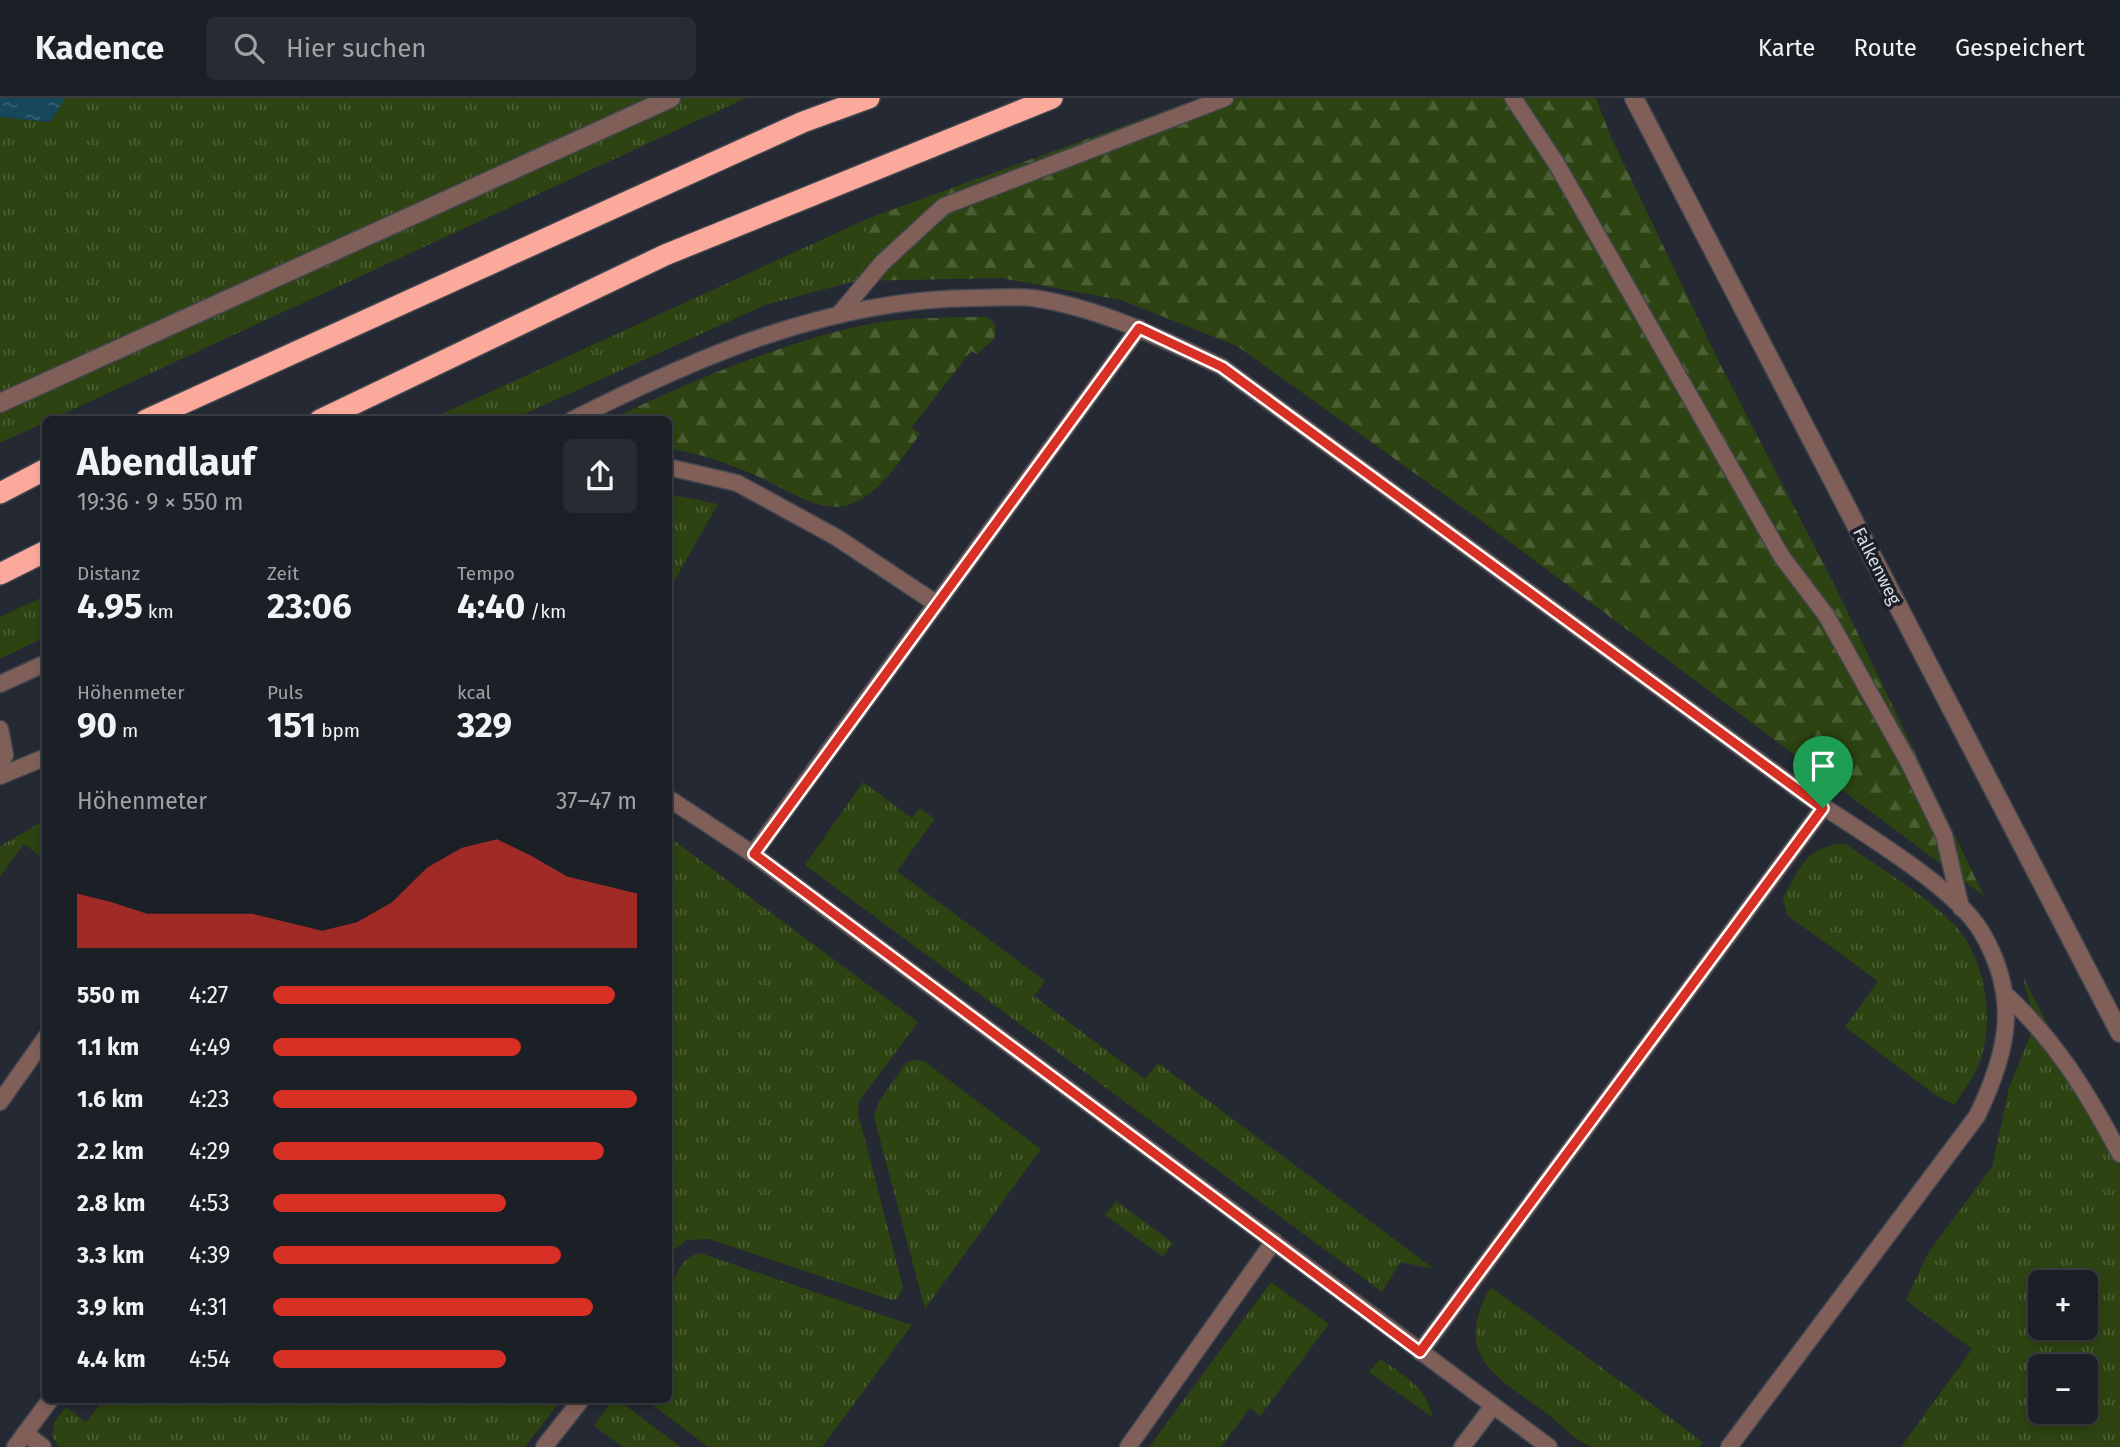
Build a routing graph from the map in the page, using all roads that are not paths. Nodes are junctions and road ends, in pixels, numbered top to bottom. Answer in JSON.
{"nodes":[{"id":1,"x":671,"y":98,"type":"edge"},
{"id":2,"x":869,"y":98,"type":"edge"},
{"id":3,"x":1052,"y":98,"type":"edge"},
{"id":4,"x":1225,"y":98,"type":"edge"},
{"id":5,"x":1513,"y":98,"type":"edge"},
{"id":6,"x":1634,"y":98,"type":"edge"},
{"id":7,"x":841,"y":312,"type":"junction"},
{"id":8,"x":1139,"y":328,"type":"junction"},
{"id":9,"x":0,"y":403,"type":"edge"},
{"id":10,"x":155,"y":416,"type":"edge"},
{"id":11,"x":328,"y":416,"type":"edge"},
{"id":12,"x":581,"y":416,"type":"edge"},
{"id":13,"x":672,"y":468,"type":"edge"},
{"id":14,"x":42,"y":471,"type":"edge"},
{"id":15,"x":0,"y":493,"type":"edge"},
{"id":16,"x":42,"y":553,"type":"edge"},
{"id":17,"x":0,"y":574,"type":"edge"},
{"id":18,"x":937,"y":604,"type":"junction"},
{"id":19,"x":42,"y":665,"type":"edge"},
{"id":20,"x":0,"y":684,"type":"edge"},
{"id":21,"x":0,"y":729,"type":"edge"},
{"id":22,"x":42,"y":759,"type":"edge"},
{"id":23,"x":0,"y":767,"type":"edge"},
{"id":24,"x":0,"y":776,"type":"edge"},
{"id":25,"x":672,"y":801,"type":"edge"},
{"id":26,"x":1823,"y":808,"type":"junction"},
{"id":27,"x":754,"y":854,"type":"junction"},
{"id":28,"x":1961,"y":908,"type":"junction"},
{"id":29,"x":2005,"y":994,"type":"junction"},
{"id":30,"x":2120,"y":1033,"type":"edge"},
{"id":31,"x":42,"y":1043,"type":"edge"},
{"id":32,"x":0,"y":1102,"type":"edge"},
{"id":33,"x":2120,"y":1154,"type":"edge"},
{"id":34,"x":1274,"y":1241,"type":"junction"},
{"id":35,"x":1420,"y":1352,"type":"junction"},
{"id":36,"x":48,"y":1403,"type":"edge"},
{"id":37,"x":579,"y":1403,"type":"edge"},
{"id":38,"x":1493,"y":1406,"type":"junction"},
{"id":39,"x":25,"y":1433,"type":"junction"},
{"id":40,"x":15,"y":1447,"type":"edge"},
{"id":41,"x":43,"y":1447,"type":"edge"},
{"id":42,"x":544,"y":1447,"type":"edge"},
{"id":43,"x":1128,"y":1447,"type":"edge"},
{"id":44,"x":1462,"y":1447,"type":"edge"},
{"id":45,"x":1549,"y":1447,"type":"edge"},
{"id":46,"x":1728,"y":1447,"type":"edge"}],
"edges":[{"from":1,"to":9,"type":"street"},
{"from":2,"to":10,"type":"highway"},
{"from":3,"to":11,"type":"highway"},
{"from":4,"to":7,"type":"lane"},
{"from":5,"to":28,"type":"lane"},
{"from":6,"to":30,"type":"street","name":"Falkenweg"},
{"from":7,"to":8,"type":"lane"},
{"from":7,"to":12,"type":"lane"},
{"from":8,"to":18,"type":"lane"},
{"from":8,"to":26,"type":"lane"},
{"from":13,"to":18,"type":"lane"},
{"from":14,"to":15,"type":"highway"},
{"from":16,"to":17,"type":"highway"},
{"from":18,"to":27,"type":"lane"},
{"from":19,"to":20,"type":"lane"},
{"from":21,"to":23,"type":"lane"},
{"from":22,"to":24,"type":"lane"},
{"from":25,"to":27,"type":"lane"},
{"from":26,"to":28,"type":"lane"},
{"from":26,"to":35,"type":"lane"},
{"from":27,"to":34,"type":"lane"},
{"from":28,"to":29,"type":"lane"},
{"from":29,"to":33,"type":"lane"},
{"from":29,"to":46,"type":"lane"},
{"from":31,"to":32,"type":"lane"},
{"from":34,"to":35,"type":"lane"},
{"from":34,"to":43,"type":"lane"},
{"from":35,"to":38,"type":"lane"},
{"from":36,"to":39,"type":"lane"},
{"from":37,"to":42,"type":"lane"},
{"from":38,"to":44,"type":"lane"},
{"from":38,"to":45,"type":"lane"},
{"from":39,"to":40,"type":"lane"},
{"from":39,"to":41,"type":"lane"}]}
